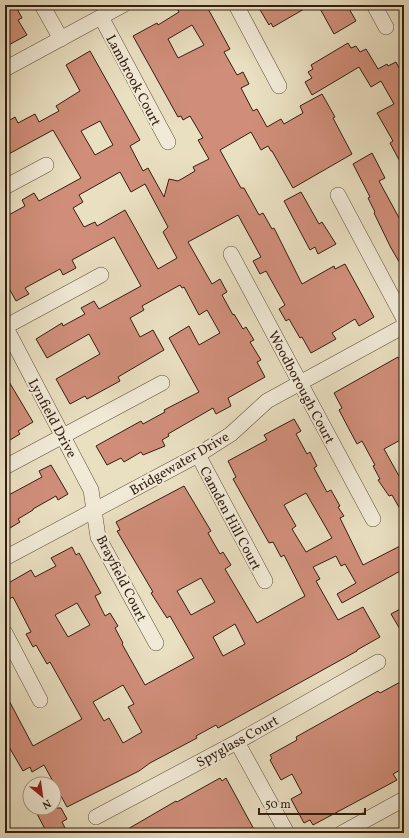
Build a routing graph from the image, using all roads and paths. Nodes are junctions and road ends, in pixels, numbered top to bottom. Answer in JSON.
{"nodes":[{"id":1,"x":42,"y":5,"type":"edge"},
{"id":2,"x":123,"y":5,"type":"edge"},
{"id":3,"x":236,"y":5,"type":"edge"},
{"id":4,"x":374,"y":5,"type":"edge"},
{"id":5,"x":101,"y":17,"type":"junction"},
{"id":6,"x":386,"y":27,"type":"dead end"},
{"id":7,"x":60,"y":39,"type":"junction"},
{"id":8,"x":5,"y":69,"type":"edge"},
{"id":9,"x":279,"y":86,"type":"dead end"},
{"id":10,"x":168,"y":142,"type":"dead end"},
{"id":11,"x":46,"y":165,"type":"dead end"},
{"id":12,"x":5,"y":187,"type":"edge"},
{"id":13,"x":338,"y":195,"type":"dead end"},
{"id":14,"x":231,"y":254,"type":"dead end"},
{"id":15,"x":101,"y":275,"type":"dead end"},
{"id":16,"x":404,"y":319,"type":"edge"},
{"id":17,"x":404,"y":326,"type":"edge"},
{"id":18,"x":5,"y":327,"type":"edge"},
{"id":19,"x":162,"y":383,"type":"dead end"},
{"id":20,"x":300,"y":383,"type":"junction"},
{"id":21,"x":63,"y":436,"type":"junction"},
{"id":22,"x":198,"y":455,"type":"junction"},
{"id":23,"x":5,"y":467,"type":"edge"},
{"id":24,"x":95,"y":511,"type":"junction"},
{"id":25,"x":373,"y":519,"type":"dead end"},
{"id":26,"x":5,"y":558,"type":"edge"},
{"id":27,"x":265,"y":581,"type":"dead end"},
{"id":28,"x":5,"y":633,"type":"edge"},
{"id":29,"x":156,"y":643,"type":"dead end"},
{"id":30,"x":378,"y":662,"type":"dead end"},
{"id":31,"x":40,"y":700,"type":"dead end"},
{"id":32,"x":237,"y":742,"type":"junction"},
{"id":33,"x":404,"y":799,"type":"edge"},
{"id":34,"x":96,"y":817,"type":"dead end"},
{"id":35,"x":287,"y":833,"type":"edge"},
{"id":36,"x":342,"y":833,"type":"edge"}],
"edges":[{"from":1,"to":7,"type":"street"},
{"from":2,"to":5,"type":"street"},
{"from":3,"to":9,"type":"street"},
{"from":4,"to":6,"type":"street"},
{"from":5,"to":7,"type":"street"},
{"from":5,"to":10,"type":"street","name":"Lambrook Court"},
{"from":7,"to":8,"type":"street"},
{"from":11,"to":12,"type":"street"},
{"from":13,"to":16,"type":"street"},
{"from":14,"to":20,"type":"street","name":"Woodborough Court"},
{"from":15,"to":18,"type":"street"},
{"from":17,"to":20,"type":"street","name":"Bridgewater Drive"},
{"from":18,"to":21,"type":"street","name":"Lynfield Drive"},
{"from":19,"to":21,"type":"street"},
{"from":20,"to":22,"type":"street","name":"Bridgewater Drive"},
{"from":20,"to":25,"type":"street","name":"Woodborough Court"},
{"from":21,"to":23,"type":"street"},
{"from":21,"to":24,"type":"street","name":"Lynfield Drive"},
{"from":22,"to":24,"type":"street","name":"Bridgewater Drive"},
{"from":22,"to":27,"type":"street","name":"Camden Hill Court"},
{"from":24,"to":26,"type":"street","name":"Bridgewater Drive"},
{"from":24,"to":29,"type":"street","name":"Brayfield Court"},
{"from":28,"to":31,"type":"street"},
{"from":30,"to":32,"type":"street","name":"Spyglass Court"},
{"from":32,"to":34,"type":"street","name":"Spyglass Court"},
{"from":32,"to":35,"type":"street"},
{"from":33,"to":36,"type":"street"}]}
